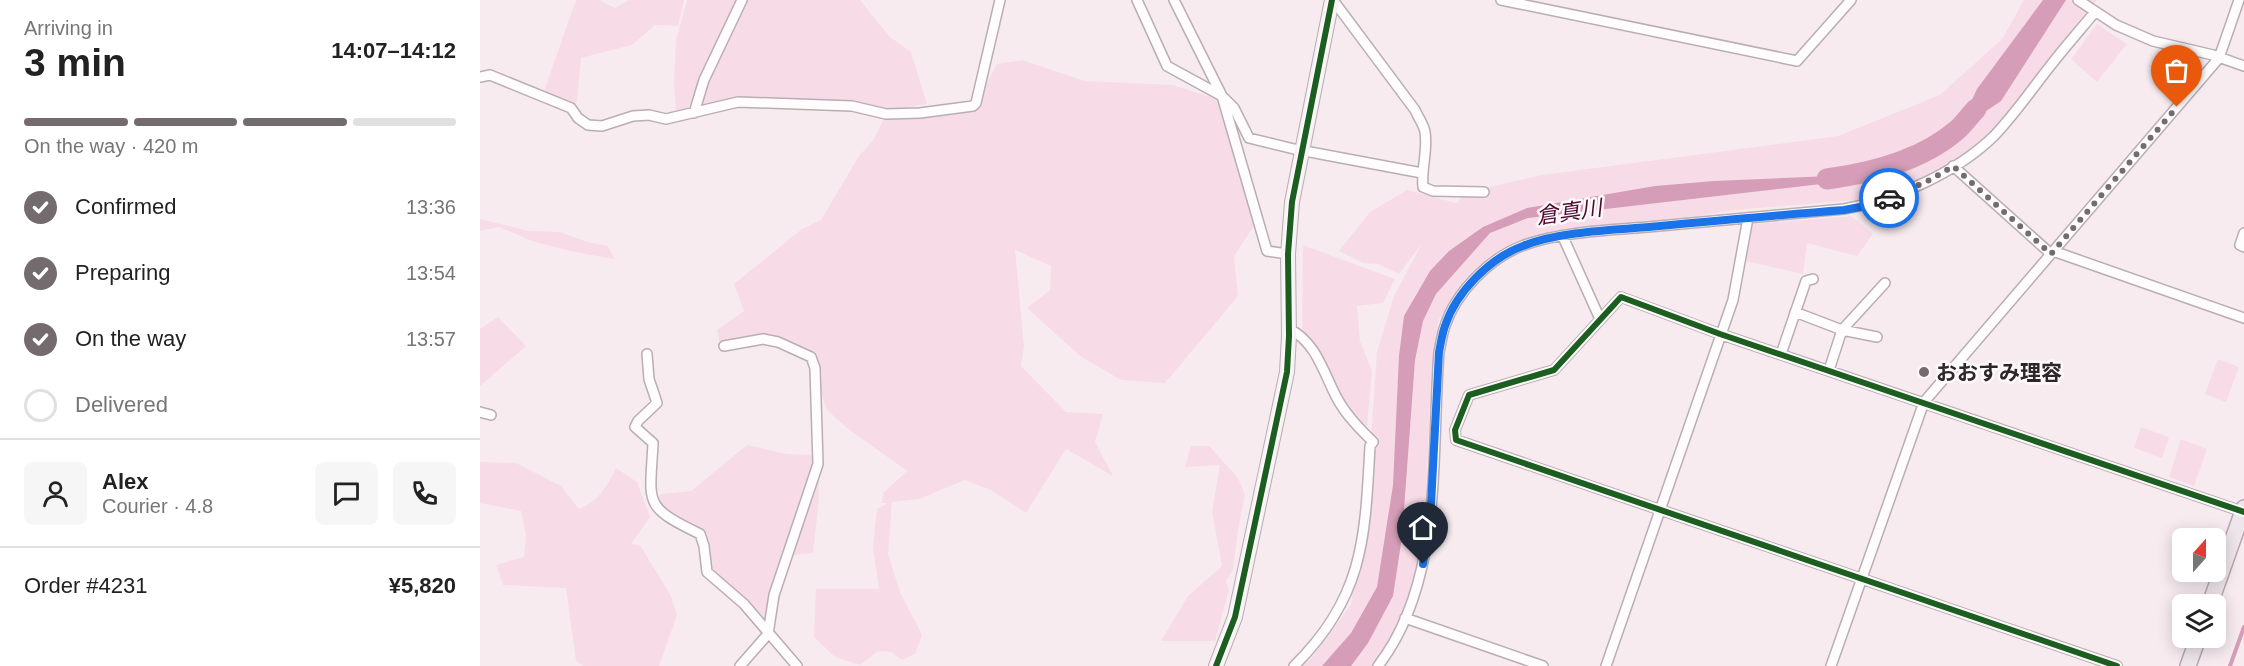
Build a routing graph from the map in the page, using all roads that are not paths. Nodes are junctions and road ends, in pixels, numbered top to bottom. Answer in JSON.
{"nodes":[{"id":1,"x":742,"y":0,"type":"edge"},
{"id":2,"x":1000,"y":0,"type":"edge"},
{"id":3,"x":1137,"y":0,"type":"edge"},
{"id":4,"x":1174,"y":0,"type":"edge"},
{"id":5,"x":1332,"y":0,"type":"edge"},
{"id":6,"x":1501,"y":0,"type":"edge"},
{"id":7,"x":1851,"y":0,"type":"edge"},
{"id":8,"x":2078,"y":0,"type":"edge"},
{"id":9,"x":2239,"y":0,"type":"edge"},
{"id":10,"x":1518,"y":2,"type":"edge"},
{"id":11,"x":2092,"y":10,"type":"junction"},
{"id":12,"x":2219,"y":58,"type":"junction"},
{"id":13,"x":2244,"y":66,"type":"edge"},
{"id":14,"x":480,"y":76,"type":"edge"},
{"id":15,"x":1222,"y":96,"type":"junction"},
{"id":16,"x":694,"y":112,"type":"junction"},
{"id":17,"x":1302,"y":150,"type":"junction"},
{"id":18,"x":1953,"y":166,"type":"junction"},
{"id":19,"x":1422,"y":173,"type":"junction"},
{"id":20,"x":1484,"y":192,"type":"dead end"},
{"id":21,"x":1748,"y":218,"type":"junction"},
{"id":22,"x":2244,"y":233,"type":"edge"},
{"id":23,"x":1563,"y":237,"type":"junction"},
{"id":24,"x":2244,"y":247,"type":"edge"},
{"id":25,"x":2052,"y":252,"type":"junction"},
{"id":26,"x":1288,"y":254,"type":"junction"},
{"id":27,"x":1813,"y":279,"type":"dead end"},
{"id":28,"x":1885,"y":283,"type":"dead end"},
{"id":29,"x":1795,"y":312,"type":"junction"},
{"id":30,"x":2244,"y":318,"type":"edge"},
{"id":31,"x":1600,"y":319,"type":"junction"},
{"id":32,"x":1289,"y":329,"type":"junction"},
{"id":33,"x":1842,"y":330,"type":"junction"},
{"id":34,"x":1720,"y":333,"type":"junction"},
{"id":35,"x":1877,"y":337,"type":"dead end"},
{"id":36,"x":724,"y":346,"type":"dead end"},
{"id":37,"x":647,"y":354,"type":"dead end"},
{"id":38,"x":1781,"y":354,"type":"junction"},
{"id":39,"x":1829,"y":370,"type":"junction"},
{"id":40,"x":1924,"y":402,"type":"junction"},
{"id":41,"x":480,"y":412,"type":"edge"},
{"id":42,"x":491,"y":416,"type":"dead end"},
{"id":43,"x":1660,"y":509,"type":"junction"},
{"id":44,"x":2244,"y":511,"type":"edge"},
{"id":45,"x":1862,"y":578,"type":"junction"},
{"id":46,"x":2214,"y":594,"type":"edge"},
{"id":47,"x":1405,"y":618,"type":"junction"},
{"id":48,"x":768,"y":634,"type":"junction"},
{"id":49,"x":2194,"y":648,"type":"edge"},
{"id":50,"x":740,"y":666,"type":"edge"},
{"id":51,"x":797,"y":666,"type":"edge"},
{"id":52,"x":1216,"y":666,"type":"edge"},
{"id":53,"x":1294,"y":666,"type":"edge"},
{"id":54,"x":1378,"y":666,"type":"edge"},
{"id":55,"x":1543,"y":666,"type":"edge"},
{"id":56,"x":1606,"y":666,"type":"edge"},
{"id":57,"x":1831,"y":666,"type":"edge"},
{"id":58,"x":2117,"y":666,"type":"edge"},
{"id":59,"x":2188,"y":666,"type":"edge"}],
"edges":[{"from":1,"to":16,"type":"street"},
{"from":2,"to":16,"type":"street"},
{"from":3,"to":15,"type":"street"},
{"from":4,"to":15,"type":"street"},
{"from":5,"to":17,"type":"street"},
{"from":5,"to":19,"type":"street"},
{"from":6,"to":10,"type":"street"},
{"from":7,"to":10,"type":"street"},
{"from":8,"to":11,"type":"street"},
{"from":9,"to":12,"type":"street"},
{"from":11,"to":12,"type":"street"},
{"from":11,"to":18,"type":"street"},
{"from":12,"to":13,"type":"street"},
{"from":12,"to":25,"type":"street"},
{"from":14,"to":16,"type":"street"},
{"from":15,"to":17,"type":"street"},
{"from":15,"to":26,"type":"street"},
{"from":17,"to":19,"type":"street"},
{"from":17,"to":26,"type":"street"},
{"from":18,"to":21,"type":"street"},
{"from":18,"to":25,"type":"street"},
{"from":19,"to":20,"type":"street"},
{"from":21,"to":23,"type":"street"},
{"from":21,"to":34,"type":"street"},
{"from":22,"to":24,"type":"street"},
{"from":23,"to":31,"type":"street"},
{"from":23,"to":47,"type":"street"},
{"from":25,"to":30,"type":"street"},
{"from":25,"to":40,"type":"street"},
{"from":26,"to":32,"type":"street"},
{"from":27,"to":29,"type":"street"},
{"from":28,"to":33,"type":"street"},
{"from":29,"to":33,"type":"street"},
{"from":29,"to":38,"type":"street"},
{"from":31,"to":34,"type":"street"},
{"from":31,"to":43,"type":"street"},
{"from":32,"to":52,"type":"street"},
{"from":32,"to":53,"type":"street"},
{"from":33,"to":35,"type":"street"},
{"from":33,"to":39,"type":"street"},
{"from":34,"to":38,"type":"street"},
{"from":34,"to":43,"type":"street"},
{"from":36,"to":48,"type":"street"},
{"from":37,"to":48,"type":"street"},
{"from":38,"to":39,"type":"street"},
{"from":39,"to":40,"type":"street"},
{"from":40,"to":44,"type":"street"},
{"from":40,"to":45,"type":"street"},
{"from":41,"to":42,"type":"street"},
{"from":43,"to":45,"type":"street"},
{"from":43,"to":56,"type":"street"},
{"from":44,"to":46,"type":"main road"},
{"from":45,"to":57,"type":"street"},
{"from":45,"to":58,"type":"street"},
{"from":47,"to":54,"type":"street"},
{"from":47,"to":55,"type":"street"},
{"from":48,"to":50,"type":"street"},
{"from":48,"to":51,"type":"street"},
{"from":49,"to":59,"type":"main road"}]}
